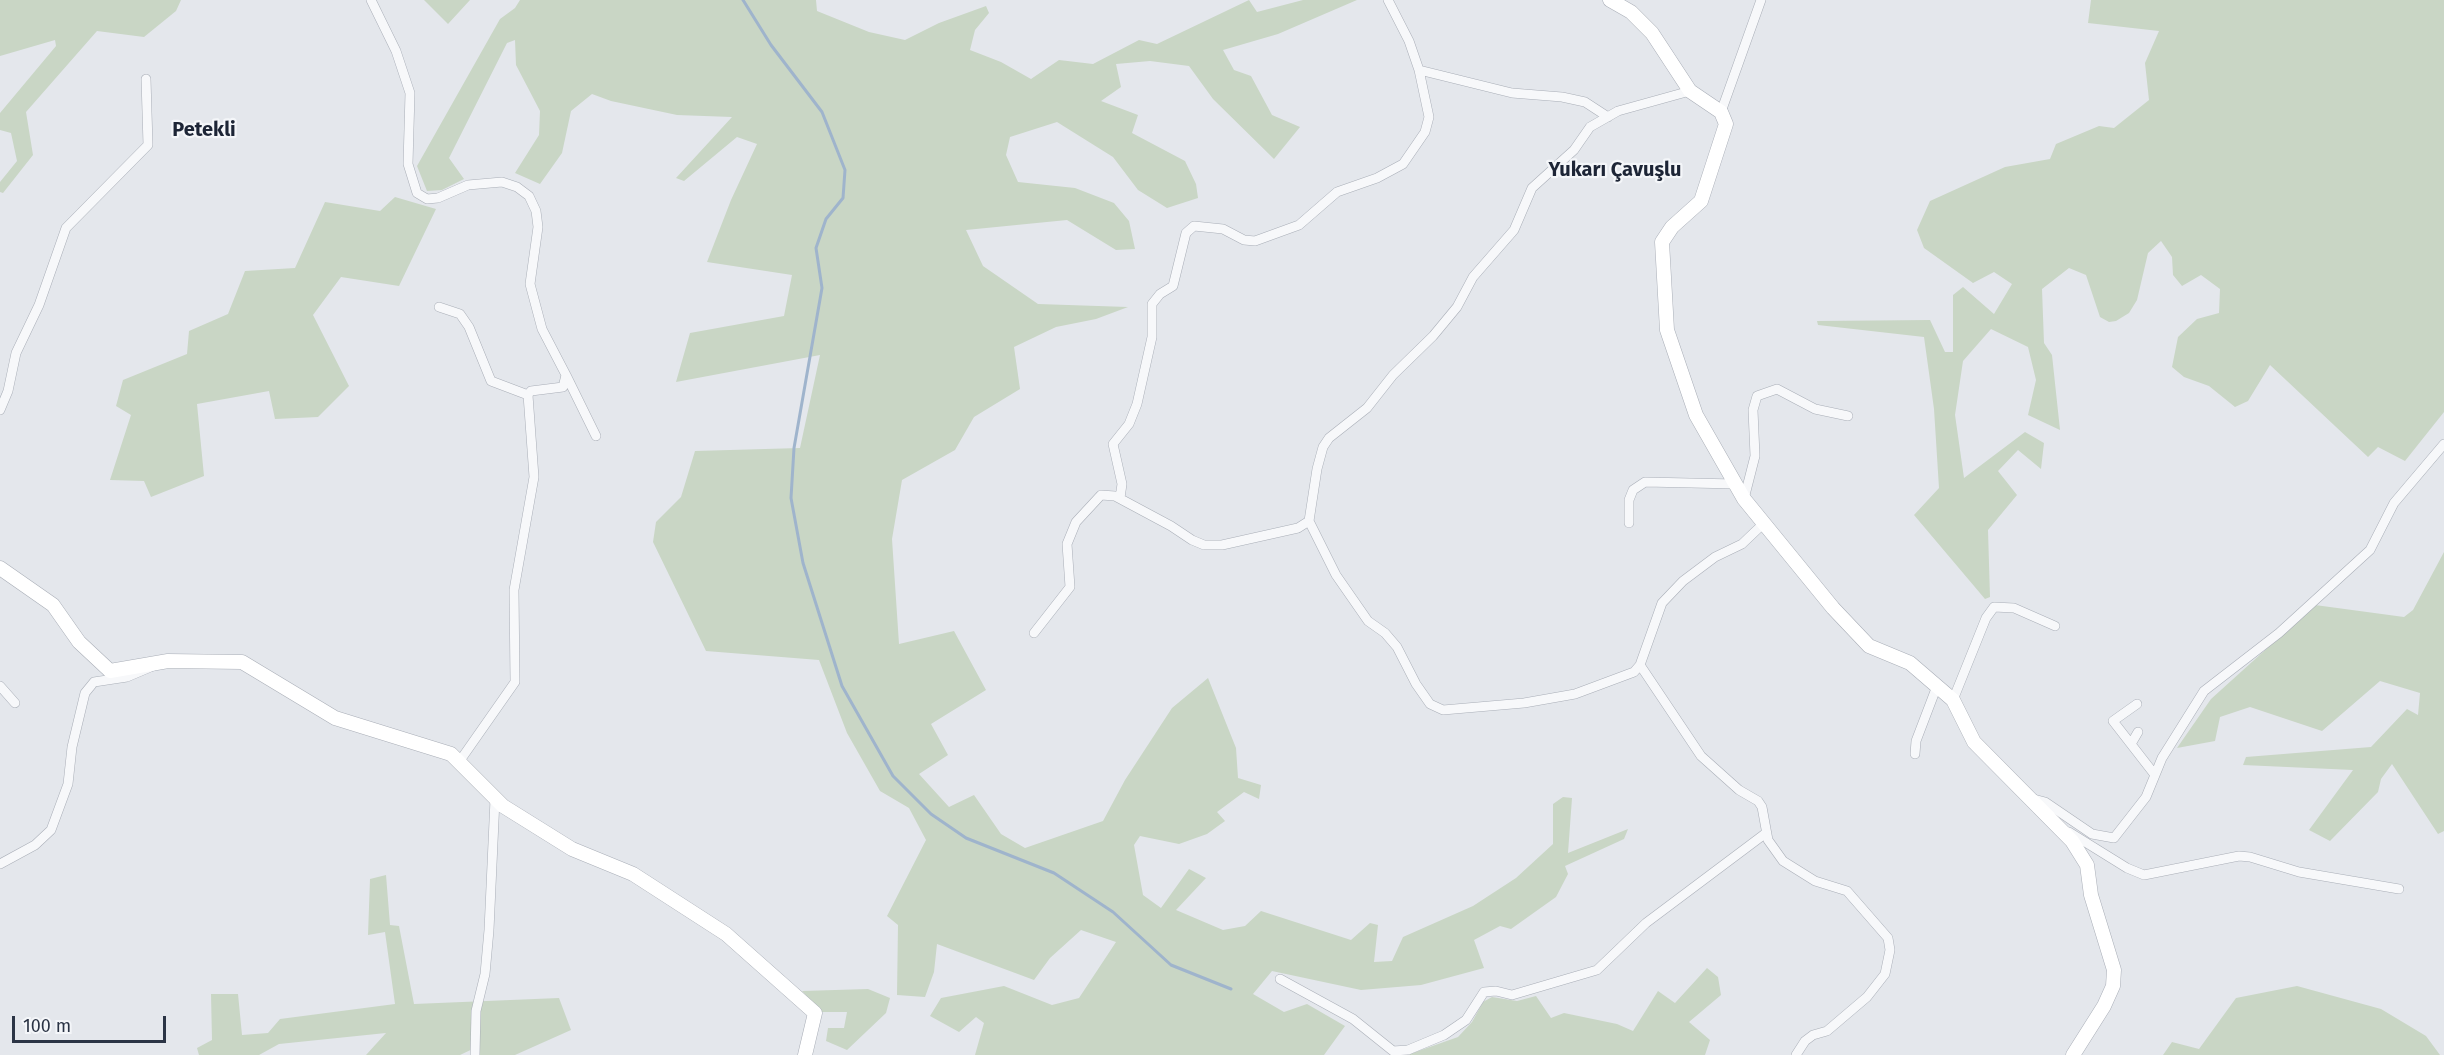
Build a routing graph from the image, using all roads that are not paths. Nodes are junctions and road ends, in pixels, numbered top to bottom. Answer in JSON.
{"nodes":[{"id":1,"x":371,"y":0,"type":"edge"},
{"id":2,"x":1388,"y":0,"type":"edge"},
{"id":3,"x":1610,"y":0,"type":"edge"},
{"id":4,"x":1761,"y":0,"type":"edge"},
{"id":5,"x":1419,"y":70,"type":"junction"},
{"id":6,"x":146,"y":78,"type":"dead end"},
{"id":7,"x":1690,"y":91,"type":"junction"},
{"id":8,"x":1721,"y":112,"type":"junction"},
{"id":9,"x":1608,"y":117,"type":"junction"},
{"id":10,"x":439,"y":308,"type":"dead end"},
{"id":11,"x":566,"y":375,"type":"junction"},
{"id":12,"x":528,"y":395,"type":"junction"},
{"id":13,"x":0,"y":410,"type":"edge"},
{"id":14,"x":1848,"y":416,"type":"dead end"},
{"id":15,"x":596,"y":436,"type":"dead end"},
{"id":16,"x":2444,"y":444,"type":"edge"},
{"id":17,"x":1736,"y":484,"type":"junction"},
{"id":18,"x":1120,"y":498,"type":"junction"},
{"id":19,"x":1744,"y":499,"type":"junction"},
{"id":20,"x":1309,"y":521,"type":"junction"},
{"id":21,"x":1629,"y":523,"type":"dead end"},
{"id":22,"x":1763,"y":524,"type":"junction"},
{"id":23,"x":0,"y":568,"type":"edge"},
{"id":24,"x":2055,"y":626,"type":"dead end"},
{"id":25,"x":1034,"y":633,"type":"dead end"},
{"id":26,"x":159,"y":662,"type":"junction"},
{"id":27,"x":1640,"y":665,"type":"junction"},
{"id":28,"x":0,"y":686,"type":"edge"},
{"id":29,"x":1937,"y":686,"type":"junction"},
{"id":30,"x":1953,"y":700,"type":"junction"},
{"id":31,"x":15,"y":703,"type":"dead end"},
{"id":32,"x":2137,"y":704,"type":"dead end"},
{"id":33,"x":2138,"y":732,"type":"dead end"},
{"id":34,"x":2131,"y":744,"type":"junction"},
{"id":35,"x":1915,"y":754,"type":"dead end"},
{"id":36,"x":459,"y":762,"type":"junction"},
{"id":37,"x":2155,"y":775,"type":"junction"},
{"id":38,"x":2028,"y":798,"type":"junction"},
{"id":39,"x":495,"y":799,"type":"junction"},
{"id":40,"x":2049,"y":819,"type":"junction"},
{"id":41,"x":1766,"y":833,"type":"junction"},
{"id":42,"x":0,"y":864,"type":"edge"},
{"id":43,"x":2399,"y":889,"type":"dead end"},
{"id":44,"x":1280,"y":978,"type":"dead end"},
{"id":45,"x":809,"y":1039,"type":"junction"},
{"id":46,"x":475,"y":1055,"type":"edge"},
{"id":47,"x":800,"y":1055,"type":"edge"},
{"id":48,"x":806,"y":1055,"type":"edge"},
{"id":49,"x":1796,"y":1055,"type":"edge"},
{"id":50,"x":2073,"y":1055,"type":"edge"}],
"edges":[{"from":1,"to":11,"type":"street"},
{"from":2,"to":5,"type":"street"},
{"from":3,"to":7,"type":"street"},
{"from":4,"to":8,"type":"street"},
{"from":5,"to":9,"type":"street"},
{"from":5,"to":18,"type":"street"},
{"from":6,"to":13,"type":"street"},
{"from":7,"to":8,"type":"street"},
{"from":7,"to":9,"type":"street"},
{"from":8,"to":17,"type":"street"},
{"from":9,"to":20,"type":"street"},
{"from":10,"to":12,"type":"street"},
{"from":11,"to":12,"type":"street"},
{"from":11,"to":15,"type":"street"},
{"from":12,"to":36,"type":"street"},
{"from":14,"to":19,"type":"street"},
{"from":16,"to":37,"type":"street"},
{"from":17,"to":19,"type":"street"},
{"from":17,"to":21,"type":"street"},
{"from":18,"to":20,"type":"street"},
{"from":18,"to":25,"type":"street"},
{"from":19,"to":22,"type":"street"},
{"from":20,"to":27,"type":"street"},
{"from":22,"to":27,"type":"street"},
{"from":22,"to":29,"type":"street"},
{"from":23,"to":26,"type":"street"},
{"from":24,"to":30,"type":"street"},
{"from":26,"to":36,"type":"street"},
{"from":26,"to":42,"type":"street"},
{"from":27,"to":41,"type":"street"},
{"from":28,"to":31,"type":"street"},
{"from":29,"to":30,"type":"street"},
{"from":29,"to":35,"type":"street"},
{"from":30,"to":38,"type":"street"},
{"from":32,"to":34,"type":"street"},
{"from":33,"to":34,"type":"street"},
{"from":34,"to":37,"type":"street"},
{"from":36,"to":39,"type":"street"},
{"from":37,"to":38,"type":"street"},
{"from":38,"to":40,"type":"street"},
{"from":39,"to":45,"type":"street"},
{"from":39,"to":46,"type":"street"},
{"from":40,"to":43,"type":"street"},
{"from":40,"to":50,"type":"street"},
{"from":41,"to":44,"type":"street"},
{"from":41,"to":49,"type":"street"},
{"from":45,"to":47,"type":"street"},
{"from":45,"to":48,"type":"street"}]}
